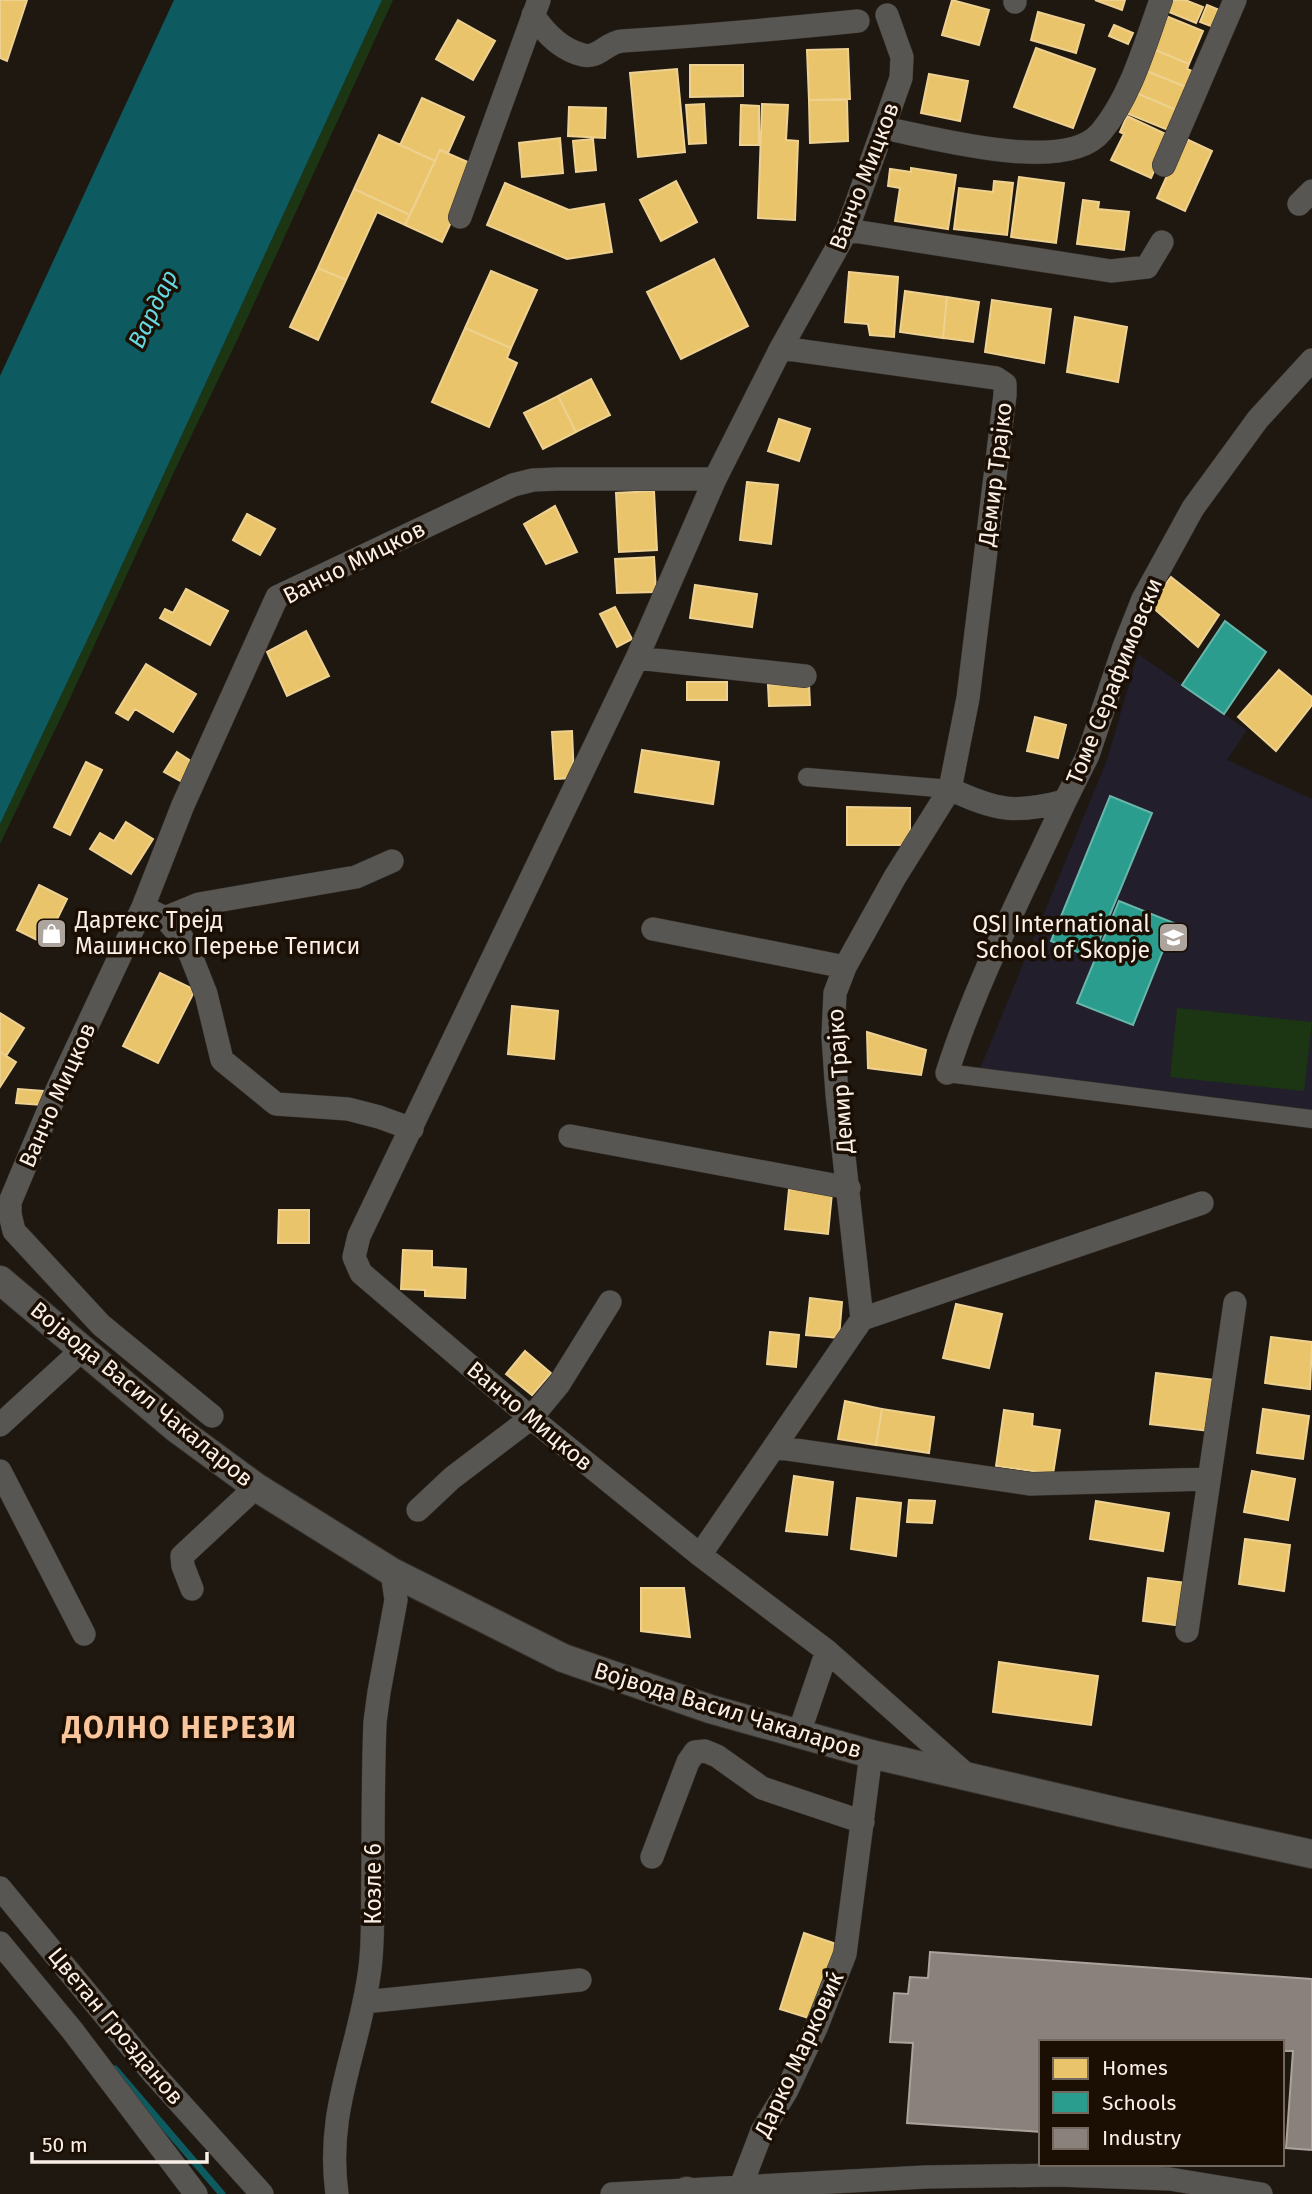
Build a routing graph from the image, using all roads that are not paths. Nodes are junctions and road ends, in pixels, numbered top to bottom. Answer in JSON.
{"nodes":[{"id":1,"x":1161,"y":0,"type":"edge"},
{"id":2,"x":1236,"y":0,"type":"edge"},
{"id":3,"x":536,"y":8,"type":"edge"},
{"id":4,"x":887,"y":15,"type":"dead end"},
{"id":5,"x":858,"y":21,"type":"dead end"},
{"id":6,"x":884,"y":128,"type":"junction"},
{"id":7,"x":1164,"y":165,"type":"dead end"},
{"id":8,"x":460,"y":217,"type":"dead end"},
{"id":9,"x":847,"y":230,"type":"junction"},
{"id":10,"x":1162,"y":242,"type":"dead end"},
{"id":11,"x":781,"y":348,"type":"junction"},
{"id":12,"x":1312,"y":360,"type":"edge"},
{"id":13,"x":715,"y":479,"type":"junction"},
{"id":14,"x":637,"y":658,"type":"junction"},
{"id":15,"x":805,"y":676,"type":"dead end"},
{"id":16,"x":807,"y":777,"type":"dead end"},
{"id":17,"x":950,"y":789,"type":"junction"},
{"id":18,"x":1065,"y":801,"type":"junction"},
{"id":19,"x":392,"y":861,"type":"dead end"},
{"id":20,"x":143,"y":907,"type":"junction"},
{"id":21,"x":165,"y":918,"type":"junction"},
{"id":22,"x":653,"y":929,"type":"dead end"},
{"id":23,"x":845,"y":967,"type":"junction"},
{"id":24,"x":947,"y":1073,"type":"joint"},
{"id":25,"x":1312,"y":1119,"type":"edge"},
{"id":26,"x":412,"y":1129,"type":"junction"},
{"id":27,"x":570,"y":1136,"type":"dead end"},
{"id":28,"x":849,"y":1188,"type":"junction"},
{"id":29,"x":1202,"y":1203,"type":"dead end"},
{"id":30,"x":0,"y":1280,"type":"edge"},
{"id":31,"x":610,"y":1302,"type":"dead end"},
{"id":32,"x":1235,"y":1303,"type":"dead end"},
{"id":33,"x":862,"y":1319,"type":"junction"},
{"id":34,"x":83,"y":1349,"type":"junction"},
{"id":35,"x":212,"y":1416,"type":"dead end"},
{"id":36,"x":531,"y":1418,"type":"junction"},
{"id":37,"x":0,"y":1425,"type":"edge"},
{"id":38,"x":774,"y":1447,"type":"junction"},
{"id":39,"x":0,"y":1471,"type":"edge"},
{"id":40,"x":1209,"y":1479,"type":"junction"},
{"id":41,"x":256,"y":1487,"type":"junction"},
{"id":42,"x":418,"y":1510,"type":"dead end"},
{"id":43,"x":699,"y":1555,"type":"junction"},
{"id":44,"x":392,"y":1572,"type":"junction"},
{"id":45,"x":192,"y":1589,"type":"dead end"},
{"id":46,"x":1187,"y":1631,"type":"dead end"},
{"id":47,"x":84,"y":1634,"type":"dead end"},
{"id":48,"x":827,"y":1651,"type":"junction"},
{"id":49,"x":799,"y":1733,"type":"junction"},
{"id":50,"x":871,"y":1754,"type":"junction"},
{"id":51,"x":968,"y":1776,"type":"junction"},
{"id":52,"x":863,"y":1822,"type":"junction"},
{"id":53,"x":1312,"y":1854,"type":"edge"},
{"id":54,"x":652,"y":1857,"type":"dead end"},
{"id":55,"x":0,"y":1888,"type":"edge"},
{"id":56,"x":0,"y":1943,"type":"edge"},
{"id":57,"x":580,"y":1980,"type":"dead end"},
{"id":58,"x":364,"y":2002,"type":"junction"},
{"id":59,"x":152,"y":2072,"type":"junction"},
{"id":60,"x":123,"y":2098,"type":"junction"},
{"id":61,"x":741,"y":2186,"type":"junction"},
{"id":62,"x":686,"y":2193,"type":"edge"},
{"id":63,"x":196,"y":2194,"type":"edge"},
{"id":64,"x":262,"y":2194,"type":"edge"},
{"id":65,"x":337,"y":2194,"type":"edge"},
{"id":66,"x":612,"y":2194,"type":"edge"},
{"id":67,"x":1261,"y":2194,"type":"edge"}],
"edges":[{"from":1,"to":6,"type":"street"},
{"from":2,"to":7,"type":"street"},
{"from":3,"to":5,"type":"street"},
{"from":3,"to":8,"type":"street"},
{"from":4,"to":6,"type":"street","name":"Ванчо Мицков"},
{"from":6,"to":9,"type":"street","name":"Ванчо Мицков"},
{"from":9,"to":10,"type":"street"},
{"from":9,"to":11,"type":"street","name":"Ванчо Мицков"},
{"from":11,"to":13,"type":"street","name":"Ванчо Мицков"},
{"from":11,"to":17,"type":"street","name":"Демир Трајко"},
{"from":12,"to":18,"type":"street","name":"Томе Серафимовски"},
{"from":13,"to":14,"type":"street","name":"Ванчо Мицков"},
{"from":13,"to":20,"type":"street","name":"Ванчо Мицков"},
{"from":14,"to":15,"type":"street"},
{"from":14,"to":26,"type":"street","name":"Ванчо Мицков"},
{"from":16,"to":17,"type":"street"},
{"from":17,"to":18,"type":"street","name":"Томе Серафимовски"},
{"from":17,"to":23,"type":"street","name":"Демир Трајко"},
{"from":18,"to":24,"type":"street","name":"Томе Серафимовски"},
{"from":19,"to":21,"type":"street"},
{"from":20,"to":21,"type":"street"},
{"from":20,"to":35,"type":"street","name":"Ванчо Мицков"},
{"from":21,"to":26,"type":"street"},
{"from":22,"to":23,"type":"street"},
{"from":23,"to":28,"type":"street","name":"Демир Трајко"},
{"from":24,"to":25,"type":"street"},
{"from":26,"to":36,"type":"street","name":"Ванчо Мицков"},
{"from":27,"to":28,"type":"street"},
{"from":28,"to":33,"type":"street","name":"Демир Трајко"},
{"from":29,"to":33,"type":"street"},
{"from":30,"to":34,"type":"street","name":"Војвода Васил Чакаларов"},
{"from":31,"to":36,"type":"street"},
{"from":32,"to":40,"type":"street"},
{"from":33,"to":38,"type":"street"},
{"from":34,"to":37,"type":"street"},
{"from":34,"to":41,"type":"street","name":"Војвода Васил Чакаларов"},
{"from":36,"to":42,"type":"street"},
{"from":36,"to":43,"type":"street","name":"Ванчо Мицков"},
{"from":38,"to":40,"type":"street"},
{"from":38,"to":43,"type":"street"},
{"from":39,"to":47,"type":"street"},
{"from":40,"to":46,"type":"street"},
{"from":41,"to":44,"type":"street","name":"Војвода Васил Чакаларов"},
{"from":41,"to":45,"type":"street"},
{"from":43,"to":48,"type":"street","name":"Ванчо Мицков"},
{"from":44,"to":49,"type":"street","name":"Војвода Васил Чакаларов"},
{"from":44,"to":58,"type":"street","name":"Козле 6"},
{"from":48,"to":49,"type":"street"},
{"from":48,"to":51,"type":"street","name":"Ванчо Мицков"},
{"from":49,"to":50,"type":"street","name":"Војвода Васил Чакаларов"},
{"from":50,"to":51,"type":"street","name":"Војвода Васил Чакаларов"},
{"from":50,"to":52,"type":"street","name":"Дарко Марковиќ"},
{"from":51,"to":53,"type":"street","name":"Војвода Васил Чакаларов"},
{"from":52,"to":54,"type":"street"},
{"from":52,"to":61,"type":"street","name":"Дарко Марковиќ"},
{"from":55,"to":59,"type":"street","name":"Цветан Грозданов"},
{"from":56,"to":60,"type":"street"},
{"from":57,"to":58,"type":"street"},
{"from":58,"to":65,"type":"street","name":"Козле 6"},
{"from":59,"to":60,"type":"street"},
{"from":59,"to":64,"type":"street","name":"Цветан Грозданов"},
{"from":60,"to":63,"type":"street"},
{"from":61,"to":62,"type":"street"},
{"from":61,"to":67,"type":"street"},
{"from":62,"to":66,"type":"street"}]}
